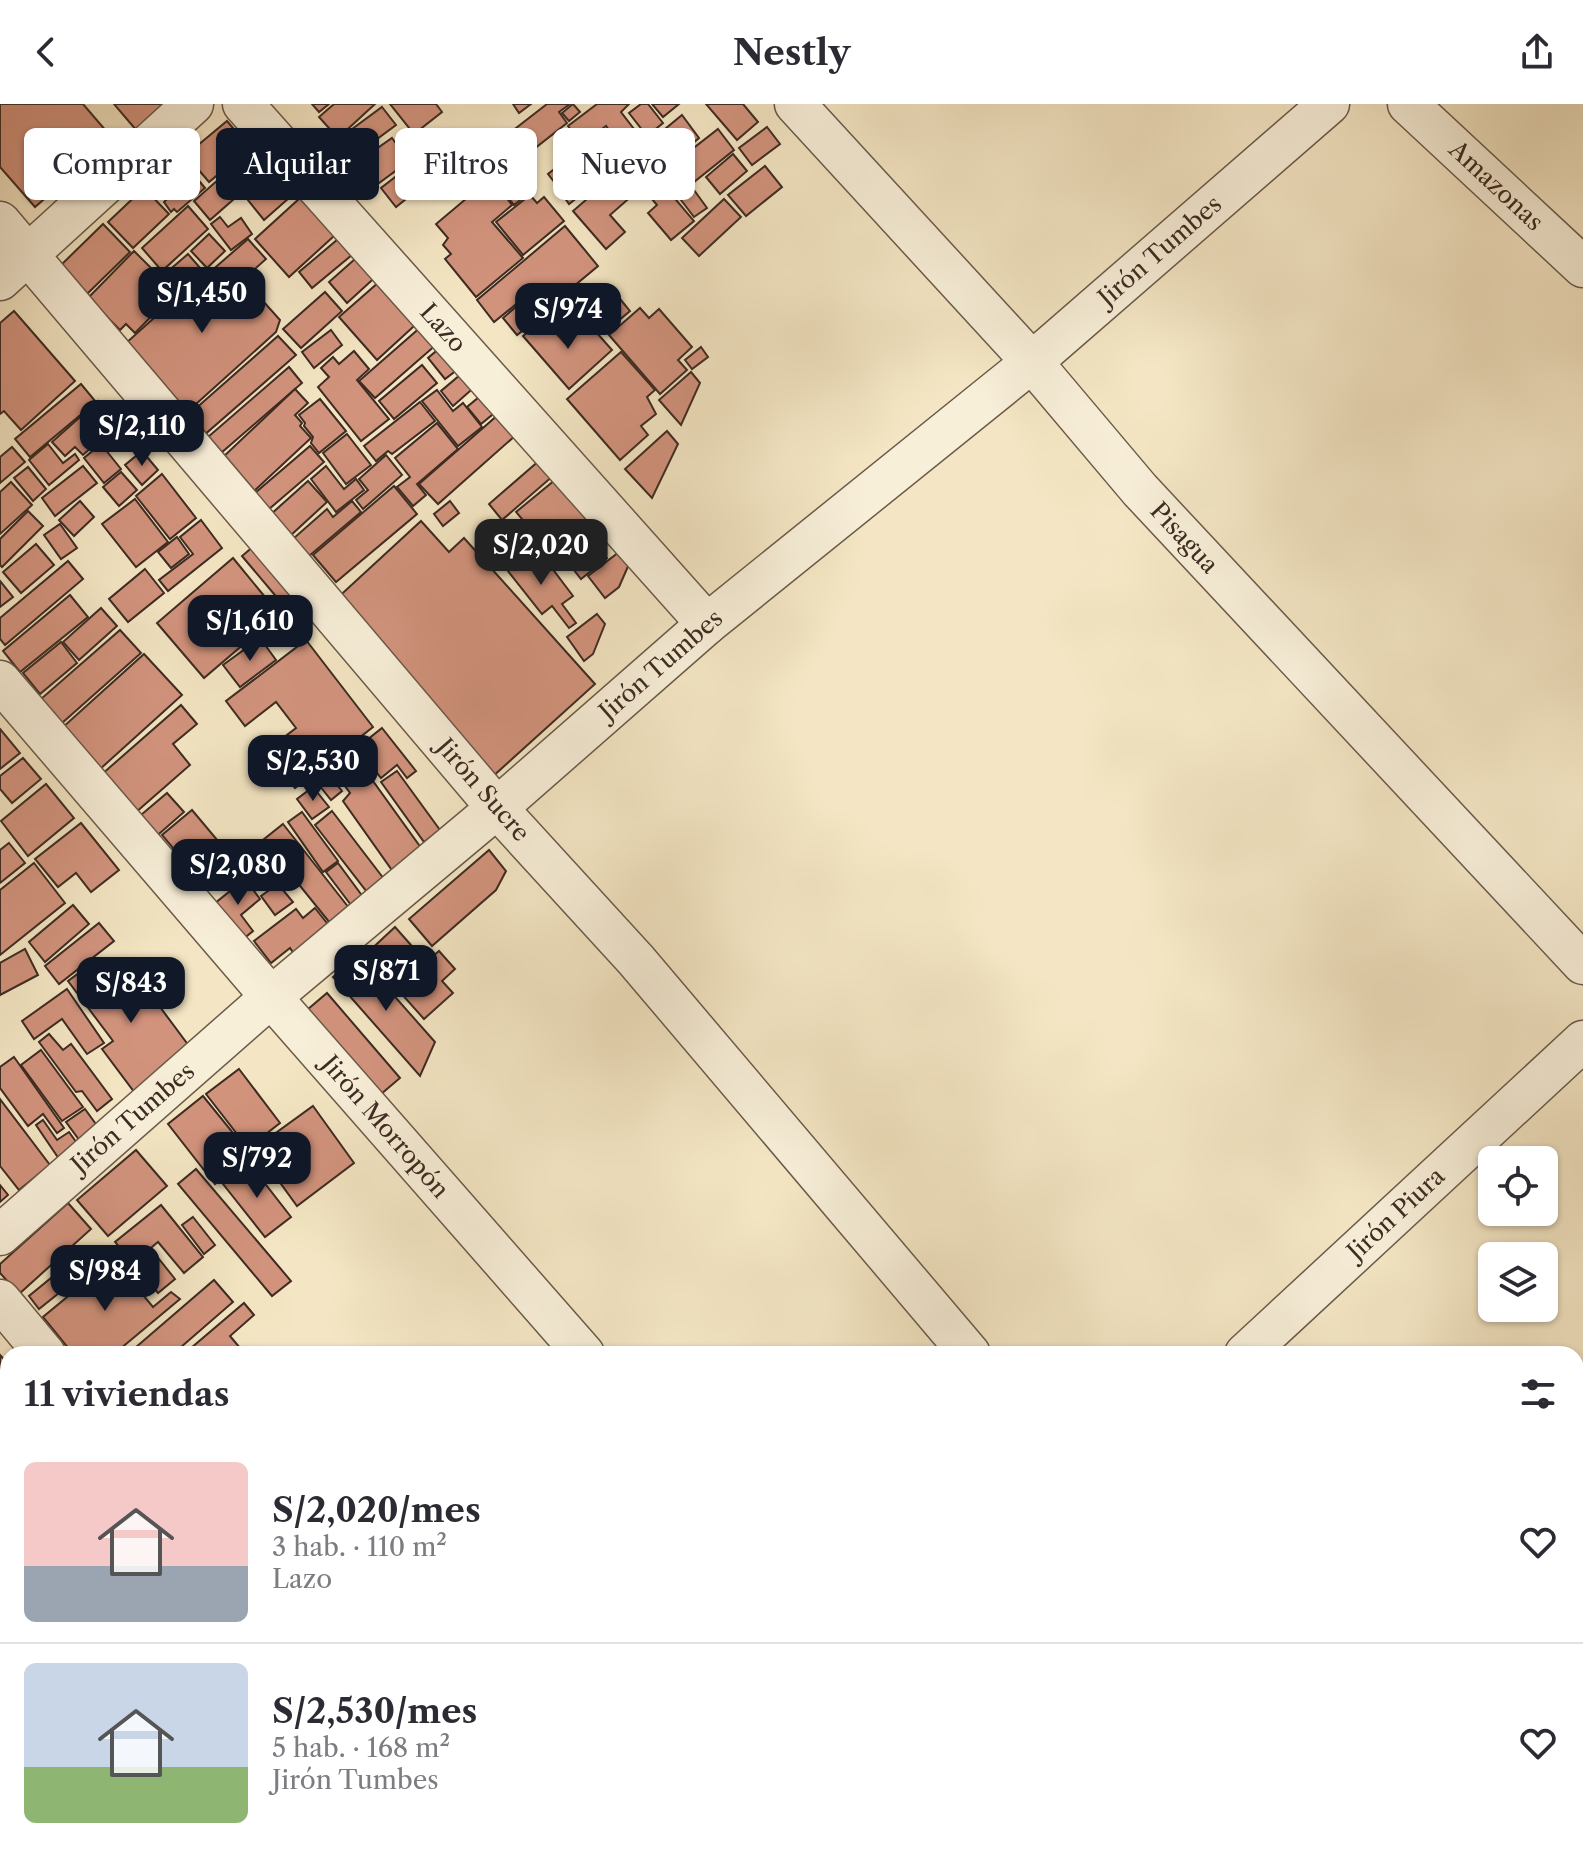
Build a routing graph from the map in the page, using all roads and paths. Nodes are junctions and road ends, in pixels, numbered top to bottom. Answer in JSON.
{"nodes":[{"id":1,"x":193,"y":104,"type":"edge"},
{"id":2,"x":243,"y":104,"type":"edge"},
{"id":3,"x":795,"y":104,"type":"edge"},
{"id":4,"x":1329,"y":104,"type":"edge"},
{"id":5,"x":1408,"y":104,"type":"edge"},
{"id":6,"x":0,"y":222,"type":"edge"},
{"id":7,"x":14,"y":267,"type":"edge"},
{"id":8,"x":1583,"y":267,"type":"edge"},
{"id":9,"x":1032,"y":362,"type":"junction"},
{"id":10,"x":707,"y":624,"type":"junction"},
{"id":11,"x":0,"y":681,"type":"edge"},
{"id":12,"x":497,"y":808,"type":"junction"},
{"id":13,"x":1583,"y":964,"type":"edge"},
{"id":14,"x":271,"y":997,"type":"junction"},
{"id":15,"x":1583,"y":1041,"type":"edge"},
{"id":16,"x":0,"y":1235,"type":"edge"},
{"id":17,"x":0,"y":1300,"type":"edge"},
{"id":18,"x":38,"y":1346,"type":"edge"},
{"id":19,"x":577,"y":1346,"type":"edge"},
{"id":20,"x":963,"y":1346,"type":"edge"},
{"id":21,"x":1254,"y":1346,"type":"edge"}],
"edges":[{"from":1,"to":7,"type":"street"},
{"from":2,"to":10,"type":"street","name":"Lazo"},
{"from":3,"to":9,"type":"street","name":"Pisagua"},
{"from":4,"to":9,"type":"street","name":"Jirón Tumbes"},
{"from":5,"to":8,"type":"street","name":"Amazonas"},
{"from":6,"to":7,"type":"street","name":"Jirón Sucre"},
{"from":7,"to":12,"type":"street","name":"Jirón Sucre"},
{"from":9,"to":10,"type":"street","name":"Jirón Tumbes"},
{"from":9,"to":13,"type":"street","name":"Pisagua"},
{"from":10,"to":12,"type":"street","name":"Jirón Tumbes"},
{"from":11,"to":14,"type":"street","name":"Jirón Morropón"},
{"from":12,"to":14,"type":"street","name":"Jirón Tumbes"},
{"from":12,"to":20,"type":"street","name":"Jirón Sucre"},
{"from":14,"to":16,"type":"street","name":"Jirón Tumbes"},
{"from":14,"to":19,"type":"street","name":"Jirón Morropón"},
{"from":15,"to":21,"type":"street","name":"Jirón Piura"},
{"from":17,"to":18,"type":"street"}]}
